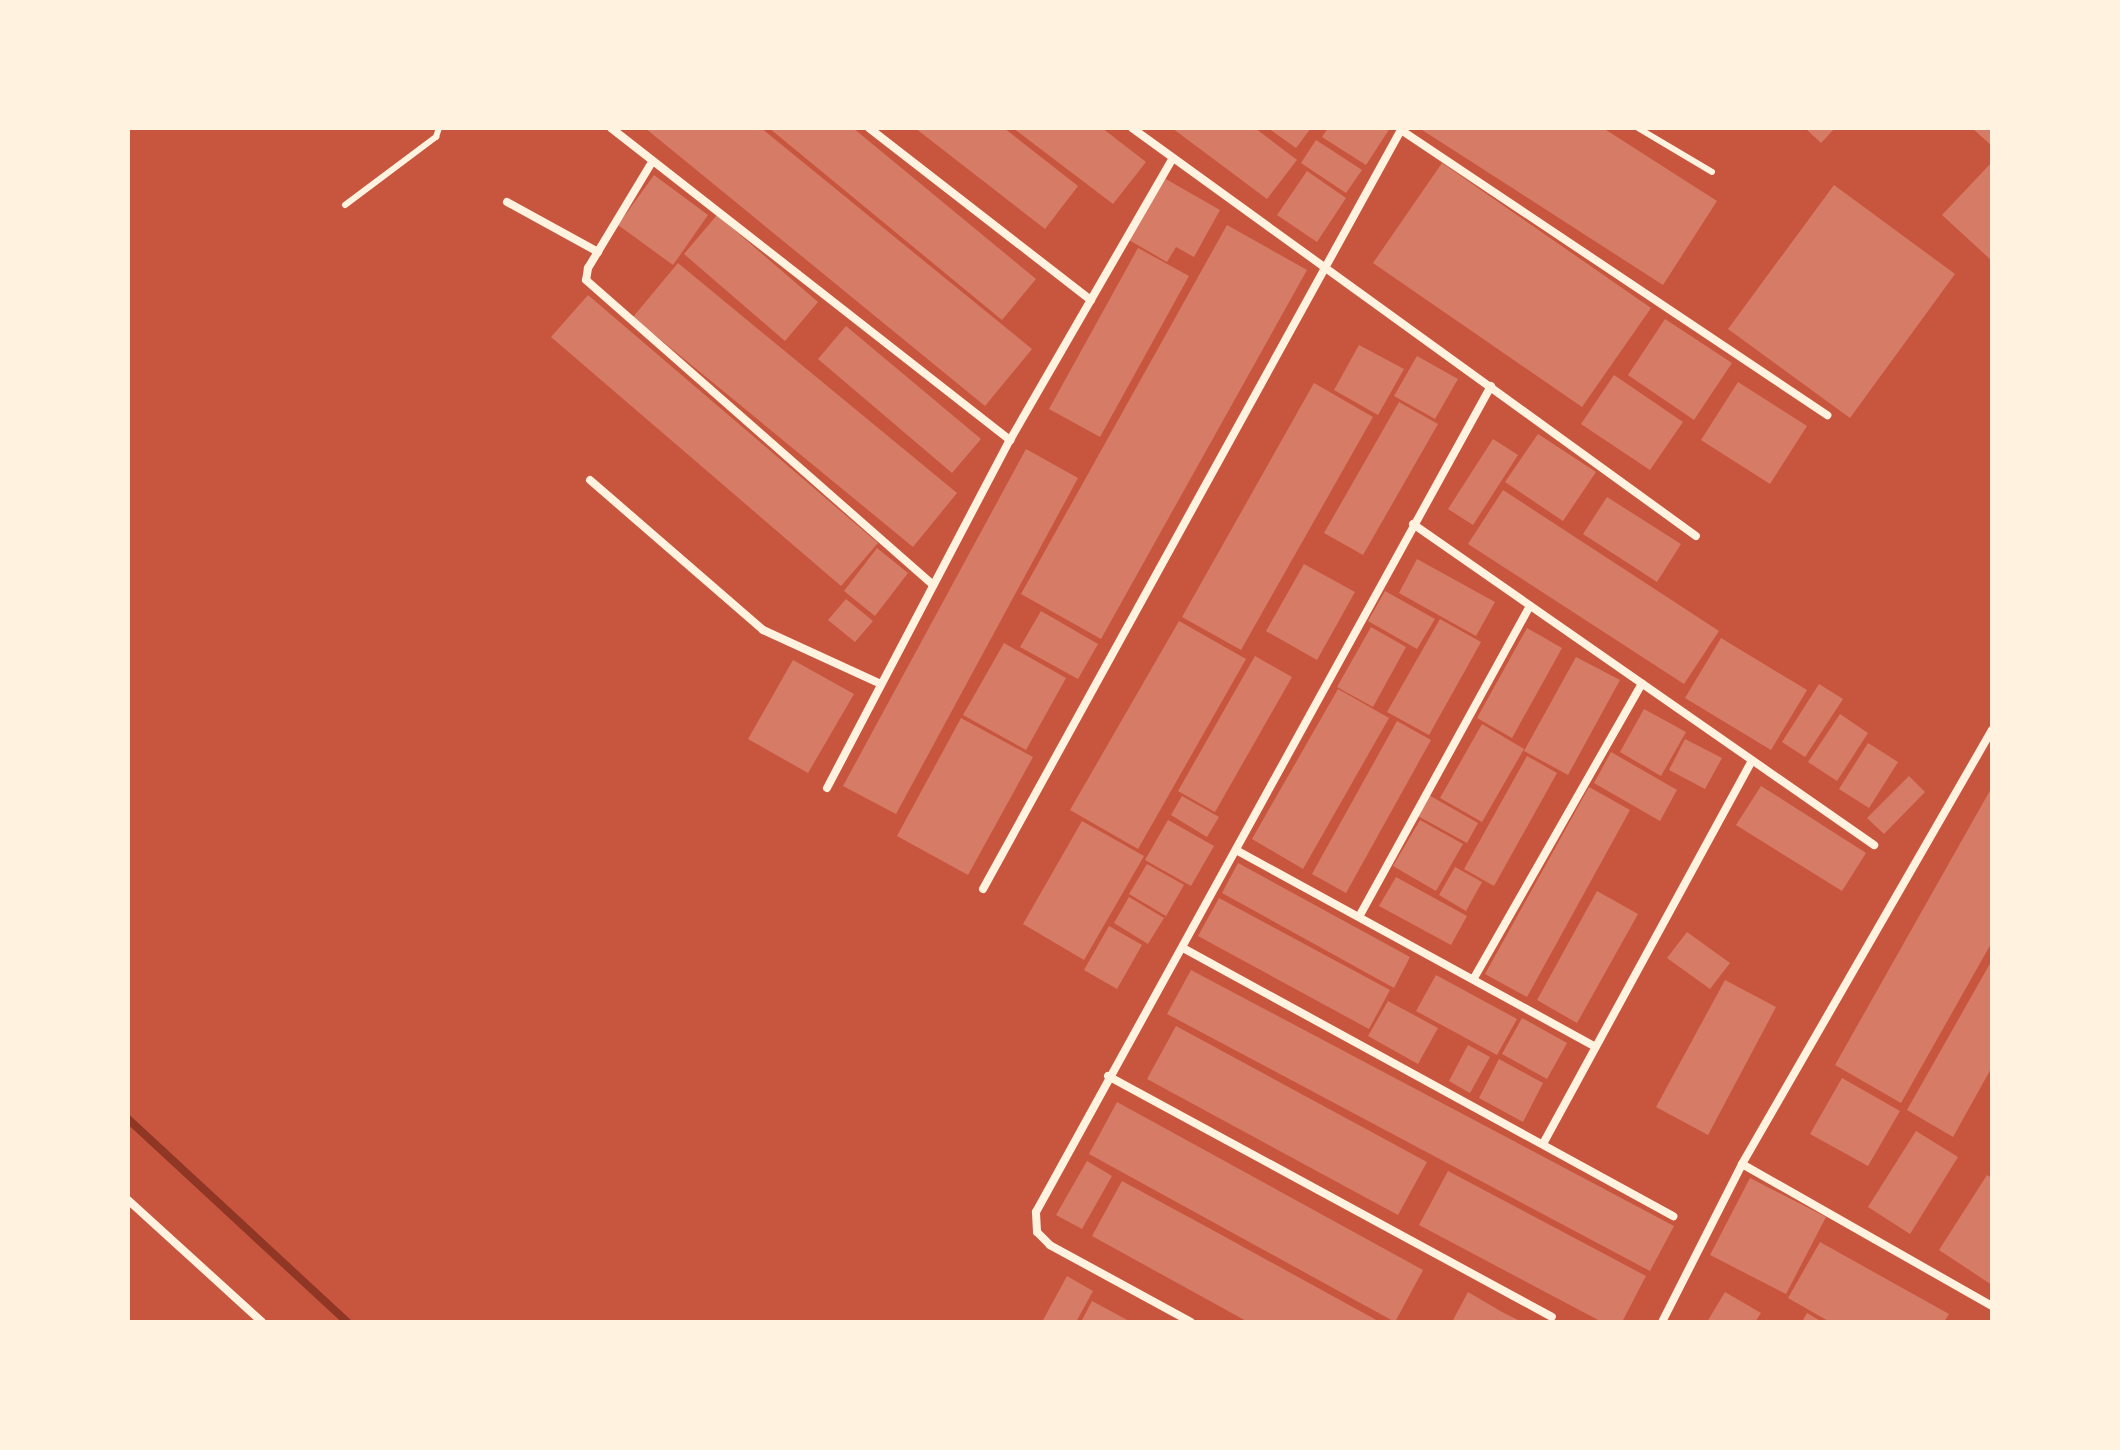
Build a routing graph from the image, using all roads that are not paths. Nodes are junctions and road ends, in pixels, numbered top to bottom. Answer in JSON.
{"nodes":[{"id":1,"x":439,"y":128,"type":"edge"},
{"id":2,"x":611,"y":128,"type":"edge"},
{"id":3,"x":869,"y":128,"type":"edge"},
{"id":4,"x":1132,"y":128,"type":"edge"},
{"id":5,"x":1638,"y":128,"type":"edge"},
{"id":6,"x":1401,"y":129,"type":"edge"},
{"id":7,"x":1172,"y":159,"type":"junction"},
{"id":8,"x":652,"y":162,"type":"junction"},
{"id":9,"x":1712,"y":172,"type":"dead end"},
{"id":10,"x":507,"y":202,"type":"dead end"},
{"id":11,"x":345,"y":205,"type":"dead end"},
{"id":12,"x":598,"y":252,"type":"junction"},
{"id":13,"x":1323,"y":267,"type":"junction"},
{"id":14,"x":1091,"y":300,"type":"junction"},
{"id":15,"x":1491,"y":386,"type":"junction"},
{"id":16,"x":1827,"y":415,"type":"dead end"},
{"id":17,"x":1010,"y":440,"type":"junction"},
{"id":18,"x":590,"y":480,"type":"dead end"},
{"id":19,"x":1413,"y":524,"type":"junction"},
{"id":20,"x":1696,"y":536,"type":"dead end"},
{"id":21,"x":932,"y":584,"type":"junction"},
{"id":22,"x":1530,"y":606,"type":"junction"},
{"id":23,"x":881,"y":684,"type":"junction"},
{"id":24,"x":1642,"y":684,"type":"junction"},
{"id":25,"x":1992,"y":730,"type":"edge"},
{"id":26,"x":1751,"y":763,"type":"junction"},
{"id":27,"x":827,"y":788,"type":"dead end"},
{"id":28,"x":1874,"y":845,"type":"dead end"},
{"id":29,"x":1236,"y":850,"type":"junction"},
{"id":30,"x":983,"y":889,"type":"dead end"},
{"id":31,"x":1360,"y":915,"type":"junction"},
{"id":32,"x":1183,"y":948,"type":"junction"},
{"id":33,"x":1474,"y":978,"type":"junction"},
{"id":34,"x":1594,"y":1046,"type":"junction"},
{"id":35,"x":1108,"y":1076,"type":"junction"},
{"id":36,"x":1544,"y":1142,"type":"junction"},
{"id":37,"x":1742,"y":1164,"type":"junction"},
{"id":38,"x":128,"y":1200,"type":"edge"},
{"id":39,"x":1673,"y":1216,"type":"dead end"},
{"id":40,"x":1992,"y":1306,"type":"edge"},
{"id":41,"x":1552,"y":1317,"type":"dead end"},
{"id":42,"x":262,"y":1322,"type":"edge"},
{"id":43,"x":1191,"y":1322,"type":"edge"},
{"id":44,"x":1662,"y":1322,"type":"edge"}],
"edges":[{"from":1,"to":11,"type":"lane"},
{"from":2,"to":8,"type":"street"},
{"from":3,"to":14,"type":"street"},
{"from":4,"to":7,"type":"street"},
{"from":5,"to":9,"type":"lane"},
{"from":6,"to":13,"type":"street"},
{"from":6,"to":16,"type":"street"},
{"from":7,"to":13,"type":"street"},
{"from":7,"to":14,"type":"street"},
{"from":8,"to":12,"type":"street"},
{"from":8,"to":17,"type":"street"},
{"from":10,"to":12,"type":"street"},
{"from":12,"to":21,"type":"street"},
{"from":13,"to":15,"type":"street"},
{"from":13,"to":30,"type":"street"},
{"from":14,"to":17,"type":"street"},
{"from":15,"to":19,"type":"street"},
{"from":15,"to":20,"type":"street"},
{"from":17,"to":21,"type":"street"},
{"from":18,"to":23,"type":"street"},
{"from":19,"to":22,"type":"street"},
{"from":19,"to":29,"type":"street"},
{"from":21,"to":23,"type":"street"},
{"from":22,"to":24,"type":"street"},
{"from":22,"to":31,"type":"street"},
{"from":23,"to":27,"type":"street"},
{"from":24,"to":26,"type":"street"},
{"from":24,"to":33,"type":"street"},
{"from":25,"to":37,"type":"street"},
{"from":26,"to":28,"type":"street"},
{"from":26,"to":34,"type":"street"},
{"from":29,"to":31,"type":"street"},
{"from":29,"to":32,"type":"street"},
{"from":31,"to":33,"type":"street"},
{"from":32,"to":35,"type":"street"},
{"from":32,"to":36,"type":"street"},
{"from":33,"to":34,"type":"street"},
{"from":34,"to":36,"type":"street"},
{"from":35,"to":41,"type":"street"},
{"from":35,"to":43,"type":"street"},
{"from":36,"to":39,"type":"street"},
{"from":37,"to":40,"type":"street"},
{"from":37,"to":44,"type":"street"},
{"from":38,"to":42,"type":"street"}]}
